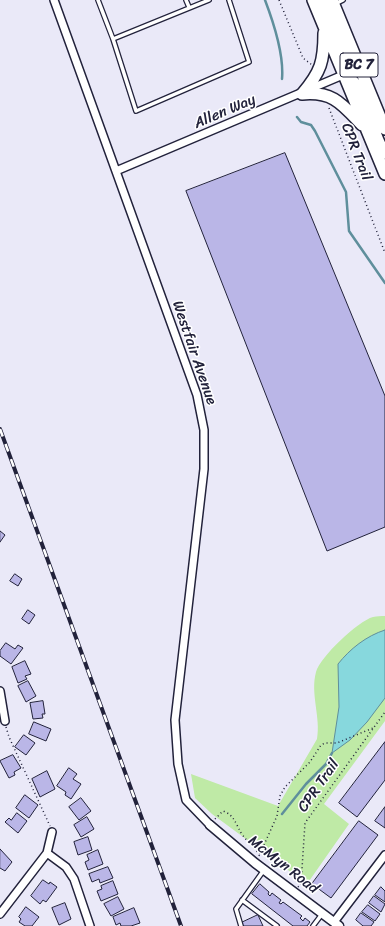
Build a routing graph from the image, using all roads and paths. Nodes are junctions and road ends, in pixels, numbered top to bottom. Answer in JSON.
{"nodes":[{"id":1,"x":54,"y":0,"type":"edge"},
{"id":2,"x":98,"y":0,"type":"edge"},
{"id":3,"x":186,"y":0,"type":"edge"},
{"id":4,"x":209,"y":0,"type":"edge"},
{"id":5,"x":229,"y":0,"type":"edge"},
{"id":6,"x":279,"y":0,"type":"edge"},
{"id":7,"x":314,"y":0,"type":"edge"},
{"id":8,"x":322,"y":0,"type":"edge"},
{"id":9,"x":337,"y":2,"type":"edge"},
{"id":10,"x":189,"y":7,"type":"junction"},
{"id":11,"x":324,"y":26,"type":"junction"},
{"id":12,"x":113,"y":39,"type":"junction"},
{"id":13,"x":316,"y":66,"type":"dead end"},
{"id":14,"x":343,"y":75,"type":"junction"},
{"id":15,"x":302,"y":94,"type":"junction"},
{"id":16,"x":328,"y":105,"type":"dead end"},
{"id":17,"x":366,"y":129,"type":"junction"},
{"id":18,"x":385,"y":129,"type":"edge"},
{"id":19,"x":385,"y":153,"type":"edge"},
{"id":20,"x":116,"y":171,"type":"junction"},
{"id":21,"x":385,"y":174,"type":"edge"},
{"id":22,"x":385,"y":253,"type":"edge"},
{"id":23,"x":0,"y":691,"type":"edge"},
{"id":24,"x":385,"y":712,"type":"edge"},
{"id":25,"x":5,"y":722,"type":"joint"},
{"id":26,"x":373,"y":728,"type":"junction"},
{"id":27,"x":210,"y":825,"type":"junction"},
{"id":28,"x":52,"y":832,"type":"joint"},
{"id":29,"x":48,"y":853,"type":"junction"},
{"id":30,"x":260,"y":854,"type":"junction"},
{"id":31,"x":385,"y":855,"type":"edge"},
{"id":32,"x":255,"y":863,"type":"junction"},
{"id":33,"x":264,"y":870,"type":"junction"},
{"id":34,"x":300,"y":884,"type":"dead end"},
{"id":35,"x":242,"y":900,"type":"junction"},
{"id":36,"x":323,"y":913,"type":"junction"},
{"id":37,"x":0,"y":914,"type":"edge"},
{"id":38,"x":337,"y":924,"type":"edge"},
{"id":39,"x":90,"y":926,"type":"edge"},
{"id":40,"x":241,"y":926,"type":"edge"},
{"id":41,"x":277,"y":926,"type":"edge"},
{"id":42,"x":313,"y":926,"type":"edge"}],
"edges":[{"from":1,"to":20,"type":"street","name":"Westfair Avenue"},
{"from":2,"to":12,"type":"lane"},
{"from":3,"to":10,"type":"lane"},
{"from":4,"to":10,"type":"lane"},
{"from":5,"to":12,"type":"lane"},
{"from":6,"to":13,"type":"path"},
{"from":7,"to":11,"type":"highway","number":"BC 7"},
{"from":8,"to":14,"type":"highway"},
{"from":9,"to":18,"type":"highway","number":"BC 7"},
{"from":10,"to":12,"type":"lane"},
{"from":11,"to":14,"type":"highway","number":"BC 7"},
{"from":11,"to":15,"type":"highway"},
{"from":14,"to":15,"type":"street","name":"Allen Way"},
{"from":14,"to":17,"type":"highway","number":"BC 7"},
{"from":14,"to":19,"type":"highway"},
{"from":15,"to":17,"type":"highway"},
{"from":15,"to":20,"type":"street","name":"Allen Way"},
{"from":16,"to":22,"type":"path","name":"CPR Trail"},
{"from":17,"to":21,"type":"highway","number":"BC 7"},
{"from":20,"to":27,"type":"street","name":"Westfair Avenue"},
{"from":23,"to":25,"type":"street"},
{"from":24,"to":26,"type":"path","name":"CPR Trail"},
{"from":25,"to":28,"type":"path"},
{"from":26,"to":30,"type":"path"},
{"from":26,"to":34,"type":"path","name":"CPR Trail"},
{"from":27,"to":30,"type":"path"},
{"from":27,"to":32,"type":"street","name":"McMyn Road"},
{"from":28,"to":29,"type":"street"},
{"from":29,"to":37,"type":"street"},
{"from":29,"to":39,"type":"street"},
{"from":30,"to":32,"type":"path"},
{"from":31,"to":38,"type":"street"},
{"from":32,"to":33,"type":"street","name":"McMyn Road"},
{"from":33,"to":35,"type":"lane"},
{"from":33,"to":36,"type":"street","name":"McMyn Road"},
{"from":35,"to":40,"type":"lane"},
{"from":35,"to":41,"type":"lane"},
{"from":36,"to":38,"type":"street","name":"McMyn Road"},
{"from":36,"to":42,"type":"lane"}]}
